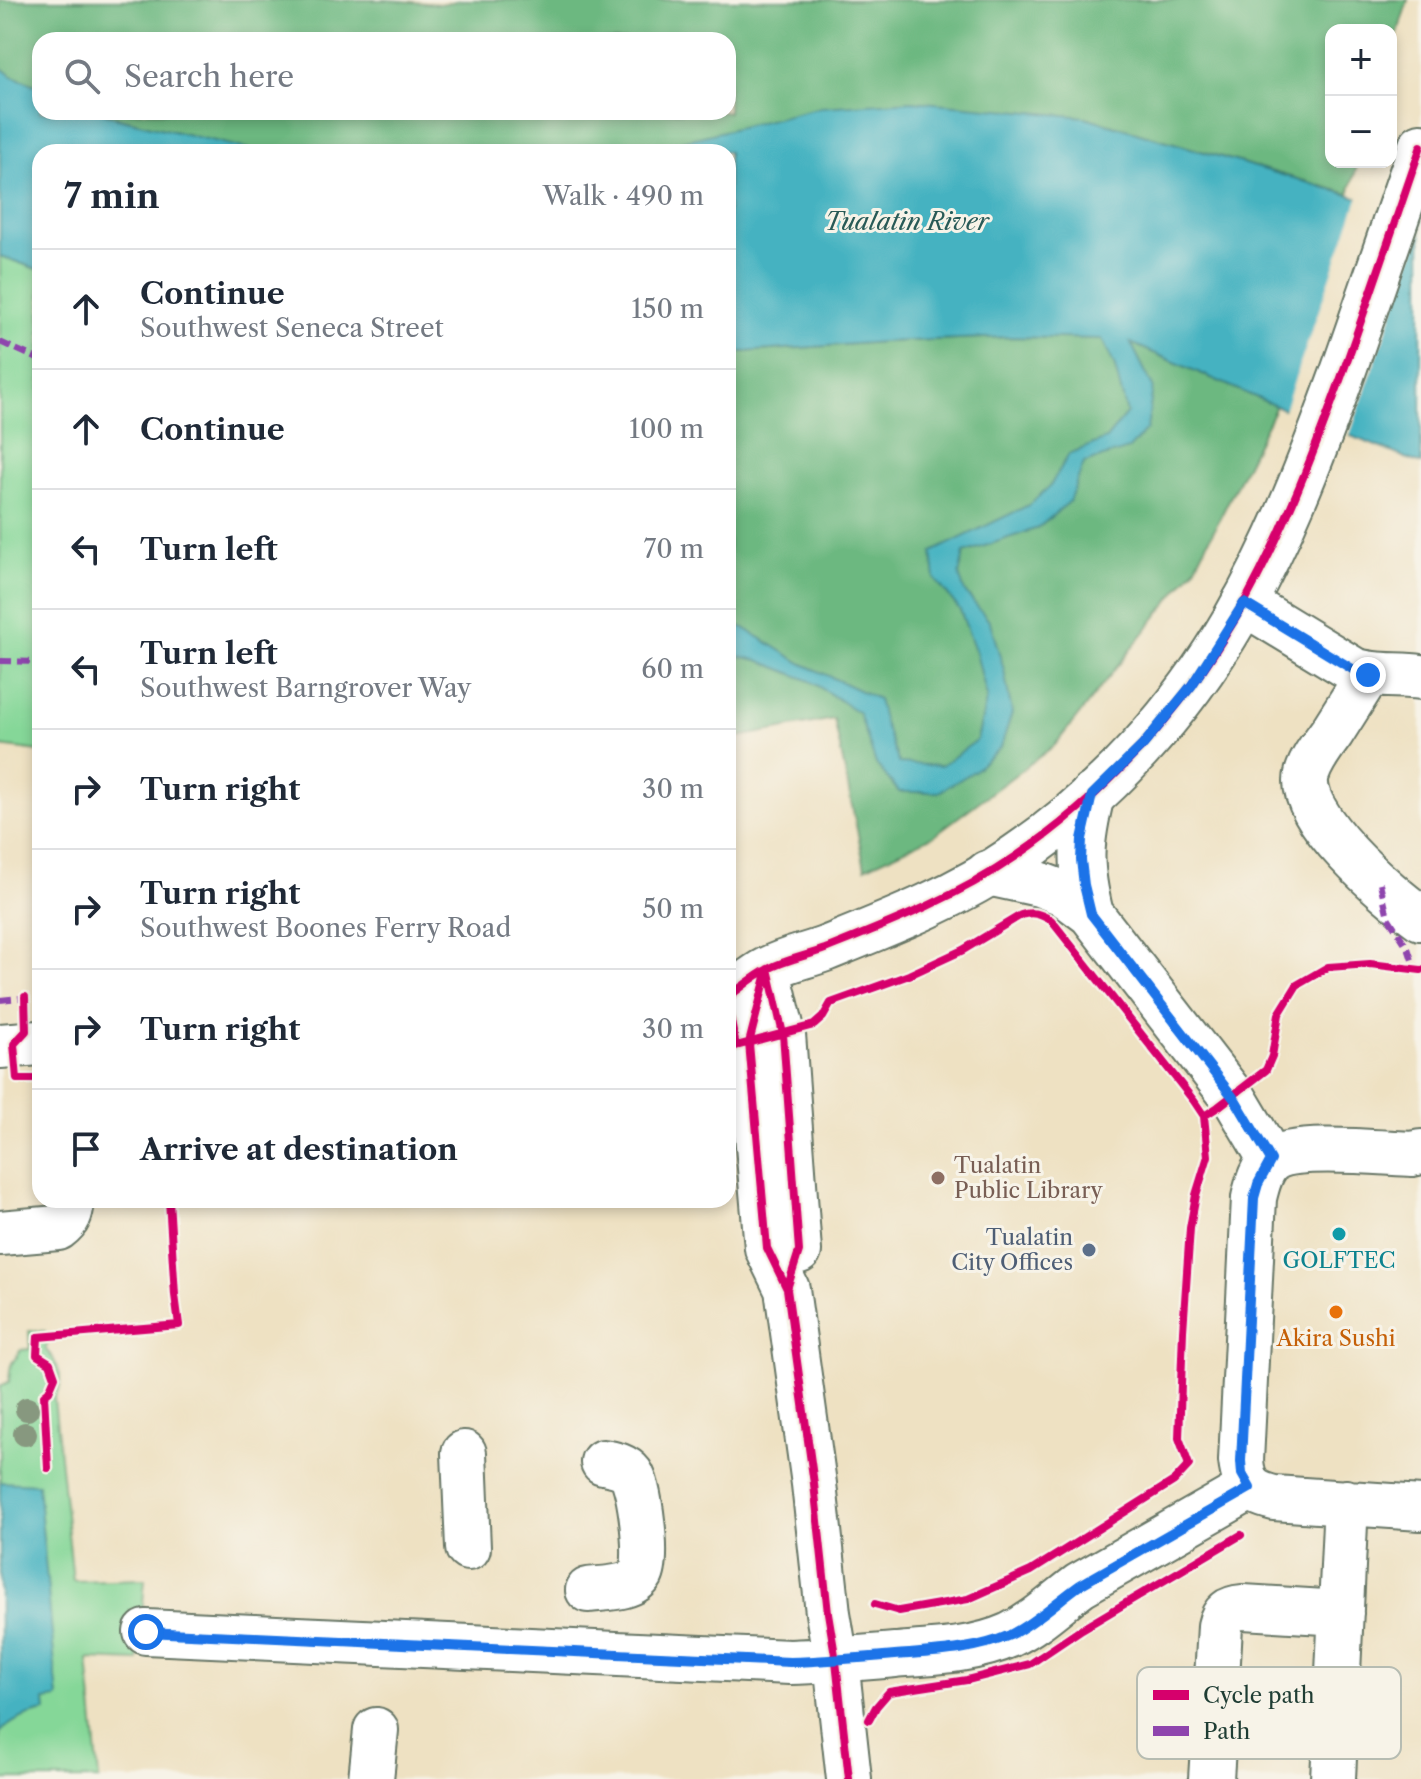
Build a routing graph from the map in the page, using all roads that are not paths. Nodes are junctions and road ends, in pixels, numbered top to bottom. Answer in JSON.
{"nodes":[{"id":1,"x":1421,"y":146,"type":"edge"},
{"id":2,"x":1244,"y":603,"type":"junction"},
{"id":3,"x":1368,"y":675,"type":"junction"},
{"id":4,"x":1421,"y":677,"type":"edge"},
{"id":5,"x":1092,"y":795,"type":"junction"},
{"id":6,"x":988,"y":873,"type":"junction"},
{"id":7,"x":1091,"y":914,"type":"junction"},
{"id":8,"x":1421,"y":918,"type":"edge"},
{"id":9,"x":748,"y":966,"type":"edge"},
{"id":10,"x":736,"y":985,"type":"edge"},
{"id":11,"x":32,"y":1044,"type":"edge"},
{"id":12,"x":0,"y":1046,"type":"edge"},
{"id":13,"x":1421,"y":1152,"type":"edge"},
{"id":14,"x":1271,"y":1160,"type":"junction"},
{"id":15,"x":71,"y":1208,"type":"edge"},
{"id":16,"x":0,"y":1233,"type":"edge"},
{"id":17,"x":464,"y":1453,"type":"dead end"},
{"id":18,"x":603,"y":1462,"type":"dead end"},
{"id":19,"x":1250,"y":1488,"type":"junction"},
{"id":20,"x":1346,"y":1502,"type":"junction"},
{"id":21,"x":1421,"y":1508,"type":"edge"},
{"id":22,"x":468,"y":1548,"type":"dead end"},
{"id":23,"x":588,"y":1590,"type":"dead end"},
{"id":24,"x":1341,"y":1613,"type":"junction"},
{"id":25,"x":146,"y":1632,"type":"dead end"},
{"id":26,"x":836,"y":1661,"type":"junction"},
{"id":27,"x":1218,"y":1667,"type":"edge"},
{"id":28,"x":1338,"y":1667,"type":"edge"},
{"id":29,"x":376,"y":1730,"type":"dead end"},
{"id":30,"x":1334,"y":1759,"type":"edge"},
{"id":31,"x":371,"y":1779,"type":"edge"},
{"id":32,"x":849,"y":1779,"type":"edge"},
{"id":33,"x":1333,"y":1779,"type":"edge"}],
"edges":[{"from":1,"to":2,"type":"main road"},
{"from":2,"to":3,"type":"main road"},
{"from":2,"to":5,"type":"main road"},
{"from":3,"to":4,"type":"main road"},
{"from":3,"to":8,"type":"main road"},
{"from":5,"to":6,"type":"main road"},
{"from":5,"to":7,"type":"main road"},
{"from":6,"to":7,"type":"main road"},
{"from":6,"to":9,"type":"main road"},
{"from":7,"to":14,"type":"main road"},
{"from":9,"to":10,"type":"main road"},
{"from":9,"to":26,"type":"main road"},
{"from":11,"to":12,"type":"main road"},
{"from":13,"to":14,"type":"main road"},
{"from":14,"to":19,"type":"main road"},
{"from":15,"to":16,"type":"main road"},
{"from":17,"to":22,"type":"main road"},
{"from":18,"to":23,"type":"main road"},
{"from":19,"to":20,"type":"main road"},
{"from":19,"to":26,"type":"main road"},
{"from":20,"to":21,"type":"main road"},
{"from":20,"to":24,"type":"main road"},
{"from":24,"to":27,"type":"main road"},
{"from":24,"to":28,"type":"main road"},
{"from":25,"to":26,"type":"main road"},
{"from":26,"to":32,"type":"main road"},
{"from":29,"to":31,"type":"main road"},
{"from":30,"to":33,"type":"main road"}]}
